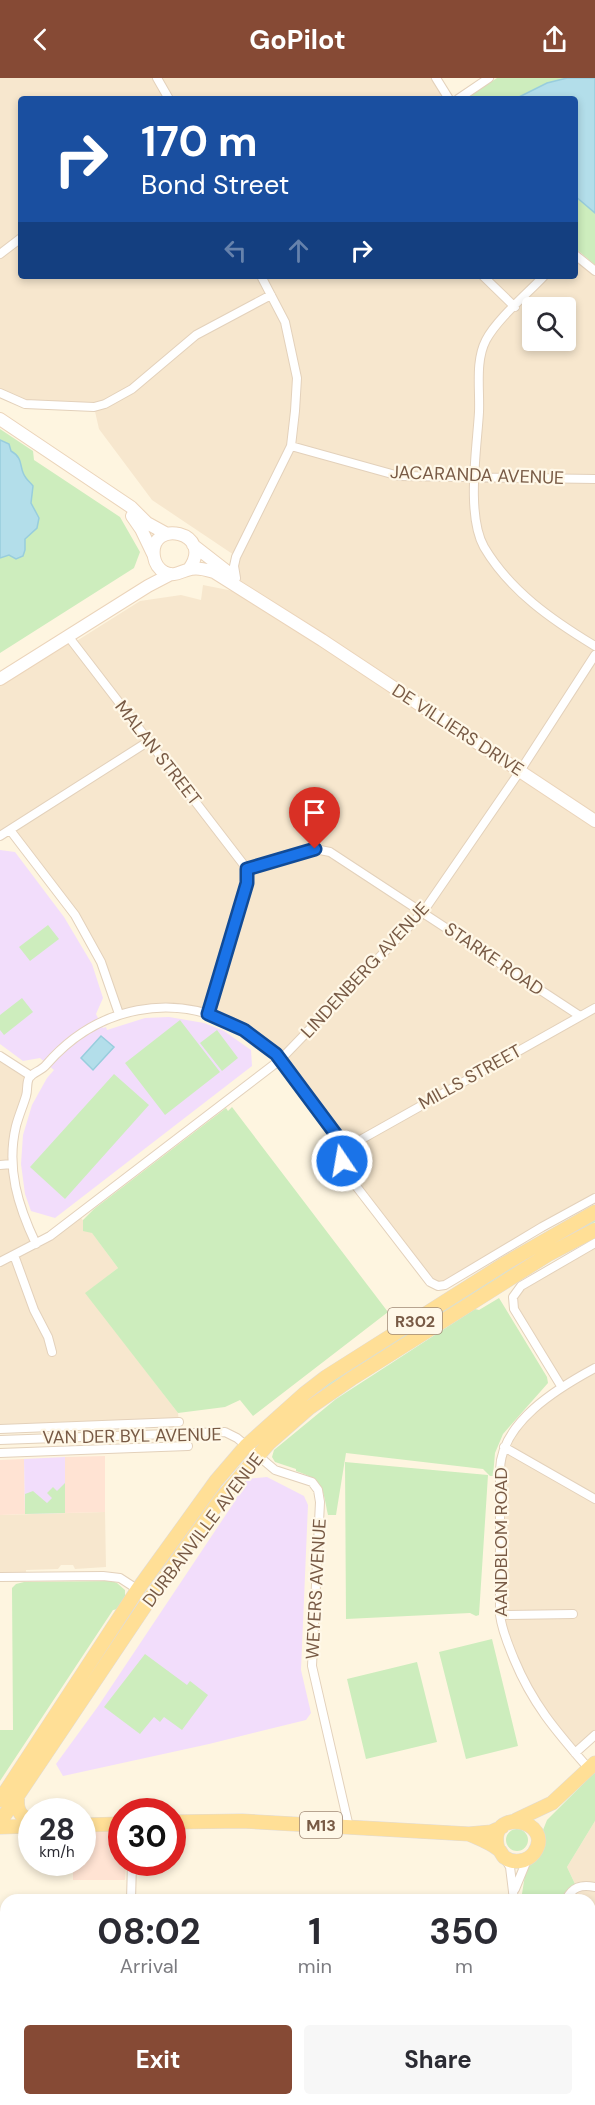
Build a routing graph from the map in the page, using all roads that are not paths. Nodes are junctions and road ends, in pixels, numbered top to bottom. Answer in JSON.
{"nodes":[{"id":1,"x":157,"y":78,"type":"edge"},
{"id":2,"x":436,"y":78,"type":"edge"},
{"id":3,"x":489,"y":78,"type":"edge"},
{"id":4,"x":167,"y":96,"type":"edge"},
{"id":5,"x":447,"y":96,"type":"edge"},
{"id":6,"x":462,"y":96,"type":"edge"},
{"id":7,"x":18,"y":240,"type":"edge"},
{"id":8,"x":0,"y":254,"type":"edge"},
{"id":9,"x":578,"y":257,"type":"edge"},
{"id":10,"x":595,"y":271,"type":"edge"},
{"id":11,"x":263,"y":279,"type":"edge"},
{"id":12,"x":486,"y":279,"type":"edge"},
{"id":13,"x":541,"y":279,"type":"edge"},
{"id":14,"x":272,"y":295,"type":"junction"},
{"id":15,"x":515,"y":307,"type":"junction"},
{"id":16,"x":0,"y":393,"type":"edge"},
{"id":17,"x":0,"y":419,"type":"edge"},
{"id":18,"x":291,"y":446,"type":"junction"},
{"id":19,"x":475,"y":478,"type":"junction"},
{"id":20,"x":595,"y":479,"type":"edge"},
{"id":21,"x":120,"y":500,"type":"junction"},
{"id":22,"x":167,"y":534,"type":"junction"},
{"id":23,"x":193,"y":545,"type":"junction"},
{"id":24,"x":154,"y":557,"type":"junction"},
{"id":25,"x":236,"y":557,"type":"junction"},
{"id":26,"x":214,"y":563,"type":"junction"},
{"id":27,"x":189,"y":568,"type":"junction"},
{"id":28,"x":171,"y":574,"type":"junction"},
{"id":29,"x":236,"y":578,"type":"junction"},
{"id":30,"x":133,"y":595,"type":"junction"},
{"id":31,"x":68,"y":636,"type":"junction"},
{"id":32,"x":322,"y":640,"type":"junction"},
{"id":33,"x":595,"y":646,"type":"edge"},
{"id":34,"x":595,"y":655,"type":"edge"},
{"id":35,"x":0,"y":679,"type":"edge"},
{"id":36,"x":149,"y":741,"type":"junction"},
{"id":37,"x":520,"y":771,"type":"junction"},
{"id":38,"x":595,"y":821,"type":"edge"},
{"id":39,"x":10,"y":830,"type":"junction"},
{"id":40,"x":0,"y":836,"type":"edge"},
{"id":41,"x":247,"y":869,"type":"junction"},
{"id":42,"x":423,"y":912,"type":"junction"},
{"id":43,"x":595,"y":1008,"type":"edge"},
{"id":44,"x":119,"y":1014,"type":"junction"},
{"id":45,"x":208,"y":1014,"type":"junction"},
{"id":46,"x":580,"y":1016,"type":"junction"},
{"id":47,"x":0,"y":1056,"type":"edge"},
{"id":48,"x":280,"y":1060,"type":"junction"},
{"id":49,"x":31,"y":1076,"type":"junction"},
{"id":50,"x":346,"y":1148,"type":"junction"},
{"id":51,"x":0,"y":1164,"type":"edge"},
{"id":52,"x":12,"y":1164,"type":"junction"},
{"id":53,"x":595,"y":1198,"type":"edge"},
{"id":54,"x":595,"y":1212,"type":"edge"},
{"id":55,"x":595,"y":1230,"type":"edge"},
{"id":56,"x":595,"y":1243,"type":"edge"},
{"id":57,"x":36,"y":1244,"type":"junction"},
{"id":58,"x":14,"y":1255,"type":"junction"},
{"id":59,"x":0,"y":1262,"type":"edge"},
{"id":60,"x":52,"y":1352,"type":"dead end"},
{"id":61,"x":595,"y":1368,"type":"edge"},
{"id":62,"x":561,"y":1386,"type":"junction"},
{"id":63,"x":179,"y":1422,"type":"dead end"},
{"id":64,"x":0,"y":1429,"type":"edge"},
{"id":65,"x":121,"y":1435,"type":"junction"},
{"id":66,"x":0,"y":1440,"type":"edge"},
{"id":67,"x":188,"y":1446,"type":"dead end"},
{"id":68,"x":246,"y":1446,"type":"junction"},
{"id":69,"x":504,"y":1447,"type":"junction"},
{"id":70,"x":124,"y":1448,"type":"junction"},
{"id":71,"x":0,"y":1453,"type":"edge"},
{"id":72,"x":257,"y":1456,"type":"junction"},
{"id":73,"x":595,"y":1499,"type":"edge"},
{"id":74,"x":0,"y":1578,"type":"edge"},
{"id":75,"x":138,"y":1589,"type":"junction"},
{"id":76,"x":151,"y":1597,"type":"junction"},
{"id":77,"x":573,"y":1614,"type":"dead end"},
{"id":78,"x":500,"y":1615,"type":"junction"},
{"id":79,"x":595,"y":1735,"type":"edge"},
{"id":80,"x":575,"y":1753,"type":"junction"},
{"id":81,"x":592,"y":1766,"type":"edge"},
{"id":82,"x":18,"y":1794,"type":"junction"},
{"id":83,"x":18,"y":1798,"type":"edge"},
{"id":84,"x":0,"y":1800,"type":"edge"},
{"id":85,"x":552,"y":1803,"type":"junction"},
{"id":86,"x":516,"y":1820,"type":"junction"},
{"id":87,"x":0,"y":1822,"type":"edge"},
{"id":88,"x":186,"y":1822,"type":"edge"},
{"id":89,"x":18,"y":1826,"type":"edge"},
{"id":90,"x":0,"y":1827,"type":"edge"},
{"id":91,"x":349,"y":1827,"type":"junction"},
{"id":92,"x":502,"y":1827,"type":"junction"},
{"id":93,"x":535,"y":1832,"type":"junction"},
{"id":94,"x":469,"y":1834,"type":"junction"},
{"id":95,"x":502,"y":1853,"type":"junction"},
{"id":96,"x":528,"y":1858,"type":"junction"},
{"id":97,"x":132,"y":1876,"type":"edge"},
{"id":98,"x":595,"y":1887,"type":"edge"},
{"id":99,"x":131,"y":1894,"type":"edge"},
{"id":100,"x":514,"y":1894,"type":"edge"},
{"id":101,"x":515,"y":1894,"type":"edge"},
{"id":102,"x":570,"y":1894,"type":"edge"}],
"edges":[{"from":1,"to":4,"type":"street"},
{"from":2,"to":5,"type":"street"},
{"from":3,"to":6,"type":"street"},
{"from":7,"to":8,"type":"street"},
{"from":9,"to":10,"type":"street"},
{"from":11,"to":14,"type":"street"},
{"from":12,"to":15,"type":"street"},
{"from":13,"to":15,"type":"street"},
{"from":14,"to":16,"type":"street"},
{"from":14,"to":18,"type":"street"},
{"from":15,"to":19,"type":"street"},
{"from":17,"to":21,"type":"street"},
{"from":18,"to":19,"type":"street","name":"JACARANDA AVENUE"},
{"from":18,"to":25,"type":"street"},
{"from":19,"to":20,"type":"street","name":"JACARANDA AVENUE"},
{"from":19,"to":33,"type":"street"},
{"from":21,"to":22,"type":"street"},
{"from":21,"to":24,"type":"street"},
{"from":22,"to":23,"type":"street"},
{"from":22,"to":24,"type":"street"},
{"from":23,"to":26,"type":"street","name":"DE VILLIERS DRIVE"},
{"from":23,"to":27,"type":"street"},
{"from":24,"to":28,"type":"street"},
{"from":24,"to":30,"type":"street"},
{"from":25,"to":26,"type":"street"},
{"from":25,"to":29,"type":"street"},
{"from":26,"to":29,"type":"street","name":"DE VILLIERS DRIVE"},
{"from":27,"to":28,"type":"street"},
{"from":27,"to":32,"type":"street","name":"DE VILLIERS DRIVE"},
{"from":28,"to":30,"type":"street"},
{"from":29,"to":32,"type":"street","name":"DE VILLIERS DRIVE"},
{"from":30,"to":31,"type":"street"},
{"from":31,"to":35,"type":"street"},
{"from":31,"to":36,"type":"street","name":"MALAN STREET"},
{"from":32,"to":37,"type":"street","name":"DE VILLIERS DRIVE"},
{"from":34,"to":37,"type":"street","name":"LINDENBERG AVENUE"},
{"from":36,"to":39,"type":"street"},
{"from":36,"to":41,"type":"street","name":"MALAN STREET"},
{"from":37,"to":38,"type":"street","name":"DE VILLIERS DRIVE"},
{"from":37,"to":42,"type":"street","name":"LINDENBERG AVENUE"},
{"from":39,"to":40,"type":"street"},
{"from":39,"to":44,"type":"street"},
{"from":41,"to":42,"type":"street","name":"STARKE ROAD"},
{"from":41,"to":45,"type":"street"},
{"from":42,"to":46,"type":"street","name":"STARKE ROAD"},
{"from":42,"to":48,"type":"street","name":"LINDENBERG AVENUE"},
{"from":43,"to":46,"type":"street","name":"MILLS STREET"},
{"from":44,"to":45,"type":"street"},
{"from":44,"to":49,"type":"street"},
{"from":45,"to":48,"type":"street"},
{"from":46,"to":50,"type":"street","name":"MILLS STREET"},
{"from":47,"to":49,"type":"street"},
{"from":48,"to":50,"type":"street"},
{"from":48,"to":57,"type":"street","name":"LINDENBERG AVENUE"},
{"from":49,"to":52,"type":"street"},
{"from":50,"to":53,"type":"street"},
{"from":51,"to":52,"type":"street"},
{"from":52,"to":57,"type":"street"},
{"from":54,"to":68,"type":"main road","name":"DURBANVILLE AVENUE","number":"R302"},
{"from":55,"to":72,"type":"main road","name":"DURBANVILLE AVENUE","number":"R302"},
{"from":56,"to":62,"type":"street"},
{"from":57,"to":58,"type":"street","name":"LINDENBERG AVENUE"},
{"from":58,"to":59,"type":"street","name":"LINDENBERG AVENUE"},
{"from":58,"to":60,"type":"street"},
{"from":61,"to":62,"type":"street","name":"AANDBLOM ROAD"},
{"from":62,"to":69,"type":"street","name":"AANDBLOM ROAD"},
{"from":63,"to":64,"type":"street","name":"VAN DER BYL AVENUE"},
{"from":65,"to":66,"type":"street","name":"VAN DER BYL AVENUE"},
{"from":65,"to":68,"type":"street","name":"VAN DER BYL AVENUE"},
{"from":65,"to":70,"type":"street"},
{"from":67,"to":70,"type":"street"},
{"from":68,"to":72,"type":"street","name":"VAN DER BYL AVENUE"},
{"from":68,"to":75,"type":"main road","name":"DURBANVILLE AVENUE","number":"R302"},
{"from":69,"to":73,"type":"street"},
{"from":69,"to":78,"type":"street","name":"AANDBLOM ROAD"},
{"from":70,"to":71,"type":"street"},
{"from":72,"to":76,"type":"main road","name":"DURBANVILLE AVENUE","number":"R302"},
{"from":72,"to":91,"type":"street","name":"WEYERS AVENUE"},
{"from":74,"to":75,"type":"street"},
{"from":75,"to":76,"type":"street"},
{"from":75,"to":84,"type":"main road","name":"DURBANVILLE AVENUE","number":"R302"},
{"from":76,"to":82,"type":"main road","name":"DURBANVILLE AVENUE","number":"R302"},
{"from":77,"to":78,"type":"street"},
{"from":78,"to":80,"type":"street","name":"AANDBLOM ROAD"},
{"from":79,"to":80,"type":"street"},
{"from":80,"to":81,"type":"street","name":"AANDBLOM ROAD"},
{"from":81,"to":85,"type":"main road","number":"M13"},
{"from":82,"to":83,"type":"main road"},
{"from":82,"to":87,"type":"main road","name":"DURBANVILLE AVENUE","number":"R302"},
{"from":85,"to":86,"type":"main road","number":"M13"},
{"from":85,"to":93,"type":"main road","number":"M13"},
{"from":86,"to":92,"type":"main road","number":"M13"},
{"from":86,"to":93,"type":"main road"},
{"from":88,"to":91,"type":"main road","number":"M13"},
{"from":89,"to":90,"type":"main road"},
{"from":91,"to":94,"type":"main road","number":"M13"},
{"from":92,"to":94,"type":"main road","number":"M13"},
{"from":92,"to":95,"type":"main road"},
{"from":93,"to":96,"type":"main road","number":"M13"},
{"from":94,"to":95,"type":"main road","number":"M13"},
{"from":95,"to":96,"type":"main road","number":"M13"},
{"from":95,"to":100,"type":"street"},
{"from":96,"to":101,"type":"street"},
{"from":97,"to":99,"type":"street"},
{"from":98,"to":102,"type":"street"}]}
